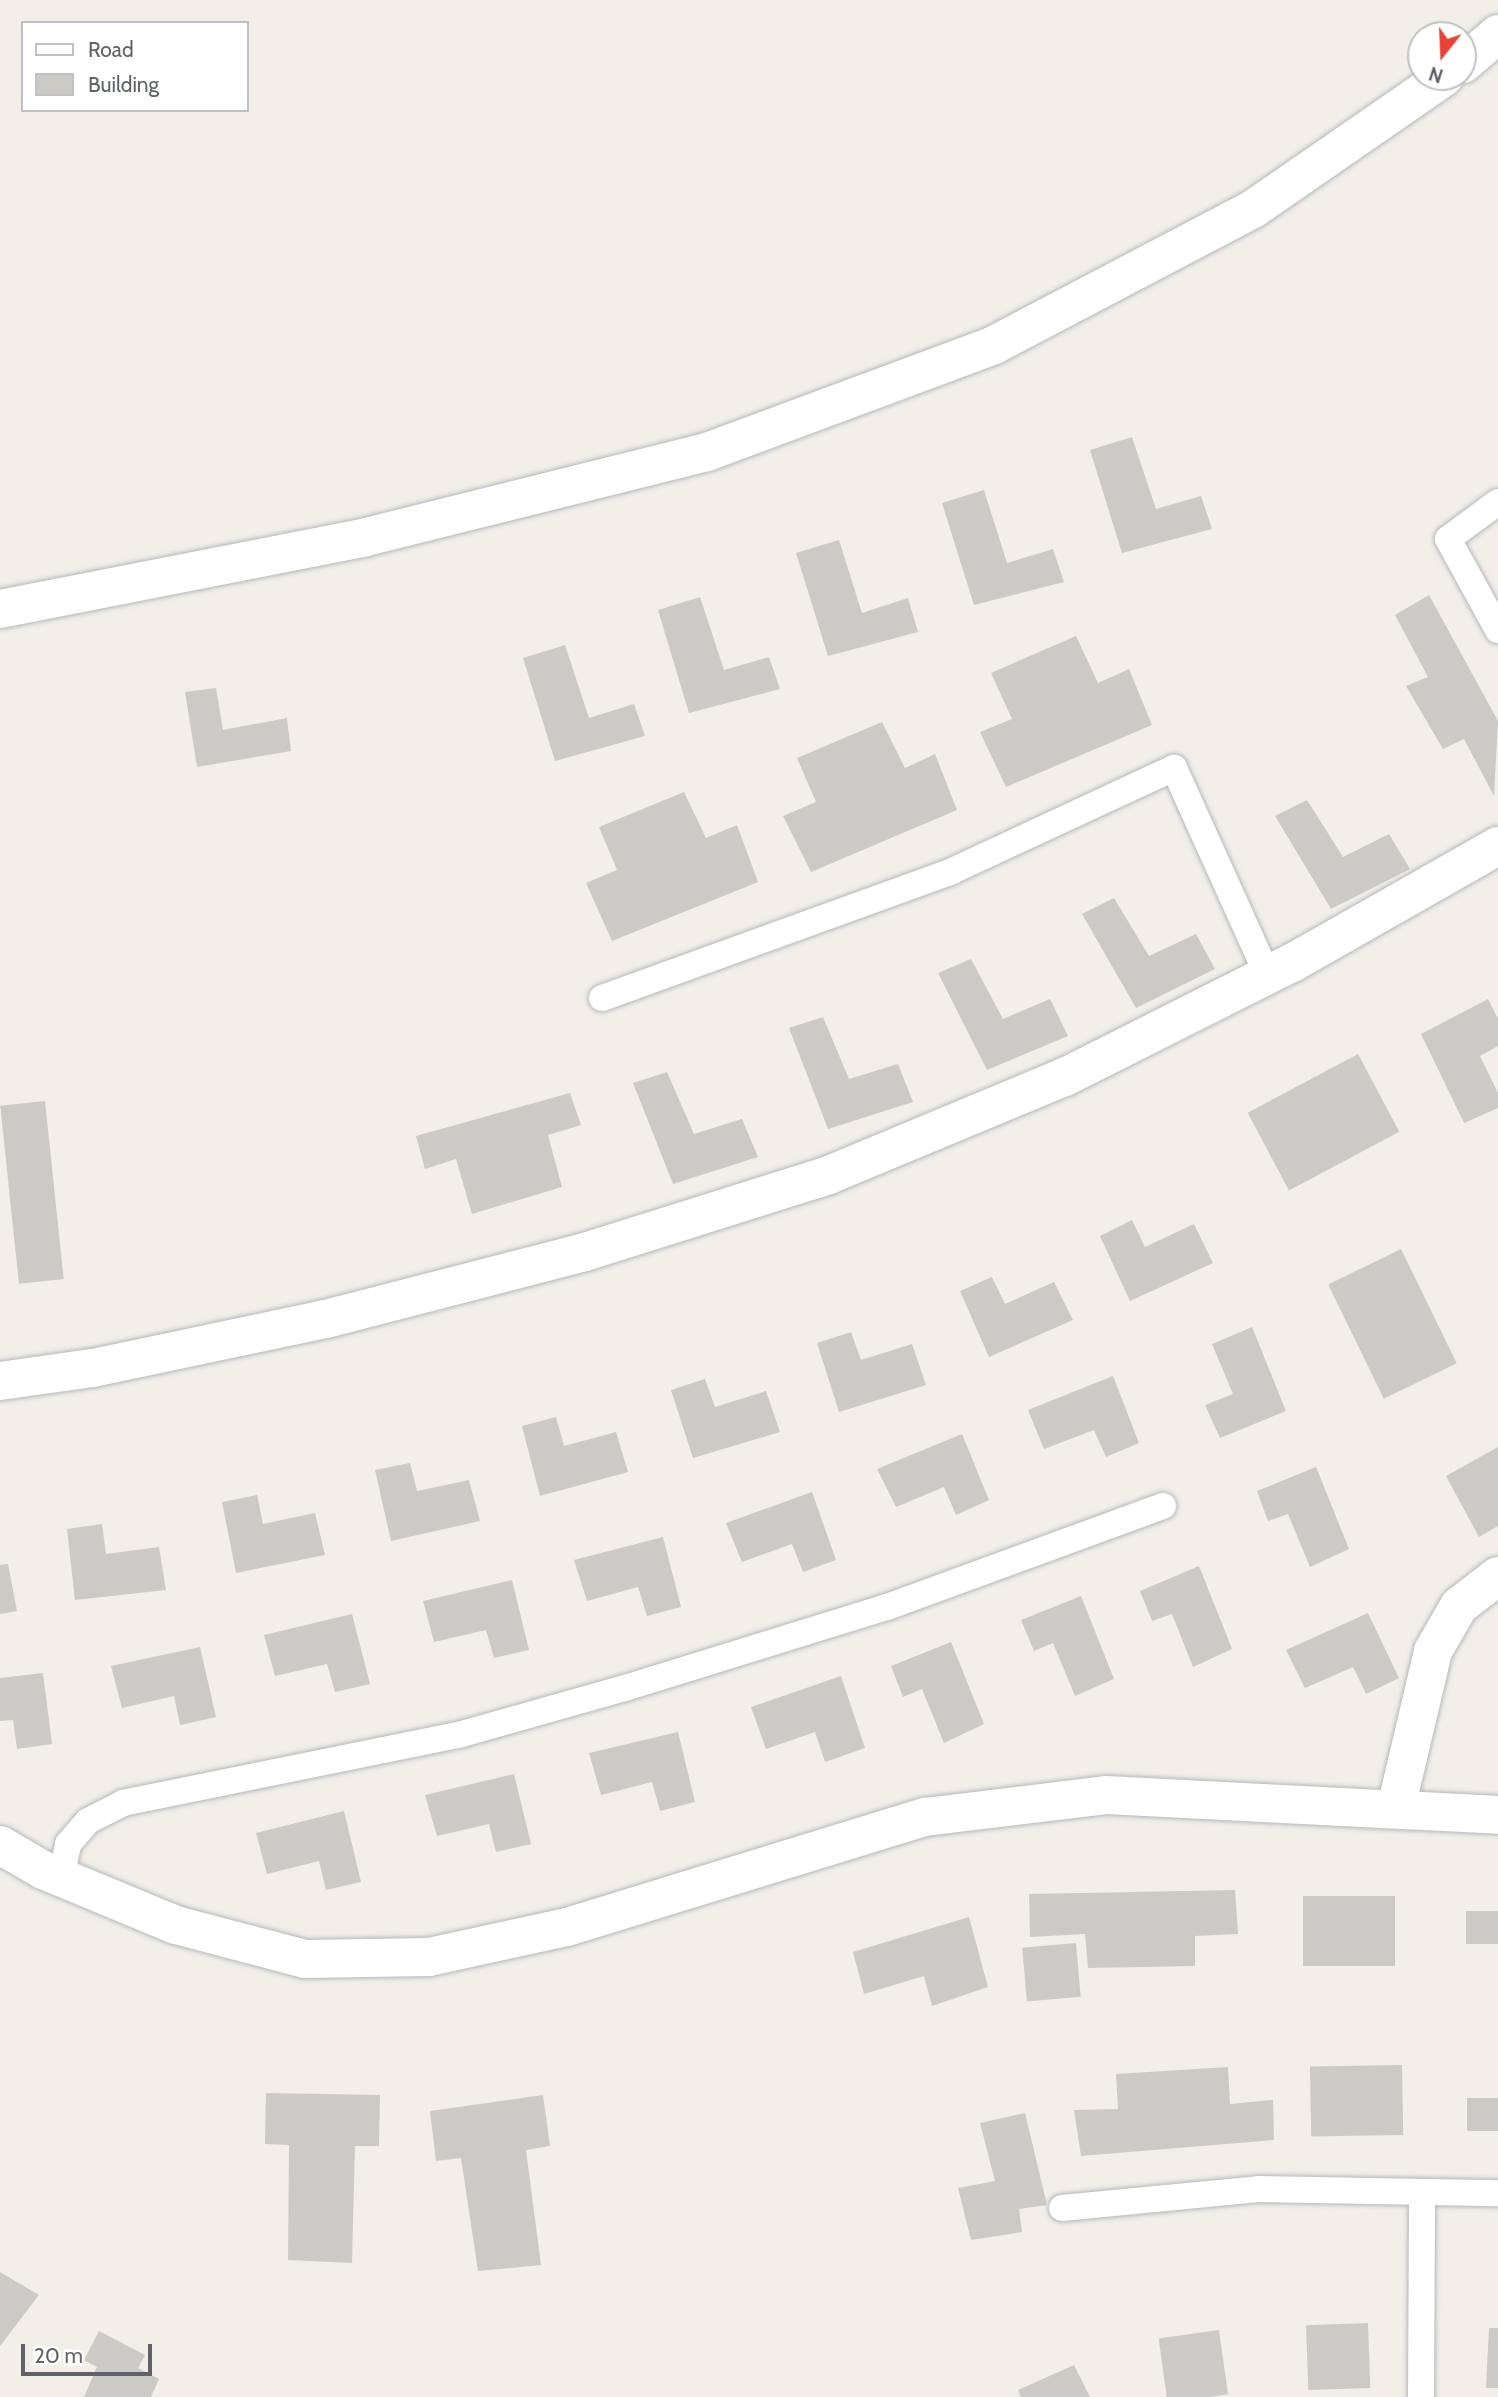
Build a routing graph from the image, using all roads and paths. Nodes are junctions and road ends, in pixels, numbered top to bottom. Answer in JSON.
{"nodes":[{"id":1,"x":1498,"y":34,"type":"edge"},
{"id":2,"x":1477,"y":52,"type":"edge"},
{"id":3,"x":1424,"y":91,"type":"edge"},
{"id":4,"x":1498,"y":502,"type":"edge"},
{"id":5,"x":0,"y":609,"type":"edge"},
{"id":6,"x":1498,"y":630,"type":"edge"},
{"id":7,"x":1498,"y":846,"type":"edge"},
{"id":8,"x":1268,"y":975,"type":"junction"},
{"id":9,"x":602,"y":998,"type":"dead end"},
{"id":10,"x":0,"y":1381,"type":"edge"},
{"id":11,"x":1163,"y":1506,"type":"dead end"},
{"id":12,"x":1498,"y":1576,"type":"edge"},
{"id":13,"x":1396,"y":1808,"type":"junction"},
{"id":14,"x":1498,"y":1815,"type":"edge"},
{"id":15,"x":0,"y":1845,"type":"edge"},
{"id":16,"x":61,"y":1878,"type":"junction"},
{"id":17,"x":1422,"y":2192,"type":"junction"},
{"id":18,"x":1498,"y":2193,"type":"edge"},
{"id":19,"x":1062,"y":2208,"type":"dead end"},
{"id":20,"x":1421,"y":2397,"type":"edge"}],
"edges":[{"from":1,"to":2,"type":"street"},
{"from":3,"to":5,"type":"street"},
{"from":4,"to":6,"type":"lane"},
{"from":7,"to":8,"type":"street"},
{"from":8,"to":9,"type":"lane"},
{"from":8,"to":10,"type":"street"},
{"from":11,"to":16,"type":"lane"},
{"from":12,"to":13,"type":"street"},
{"from":13,"to":14,"type":"street"},
{"from":13,"to":16,"type":"street"},
{"from":15,"to":16,"type":"street"},
{"from":17,"to":18,"type":"lane"},
{"from":17,"to":19,"type":"lane"},
{"from":17,"to":20,"type":"lane"}]}
